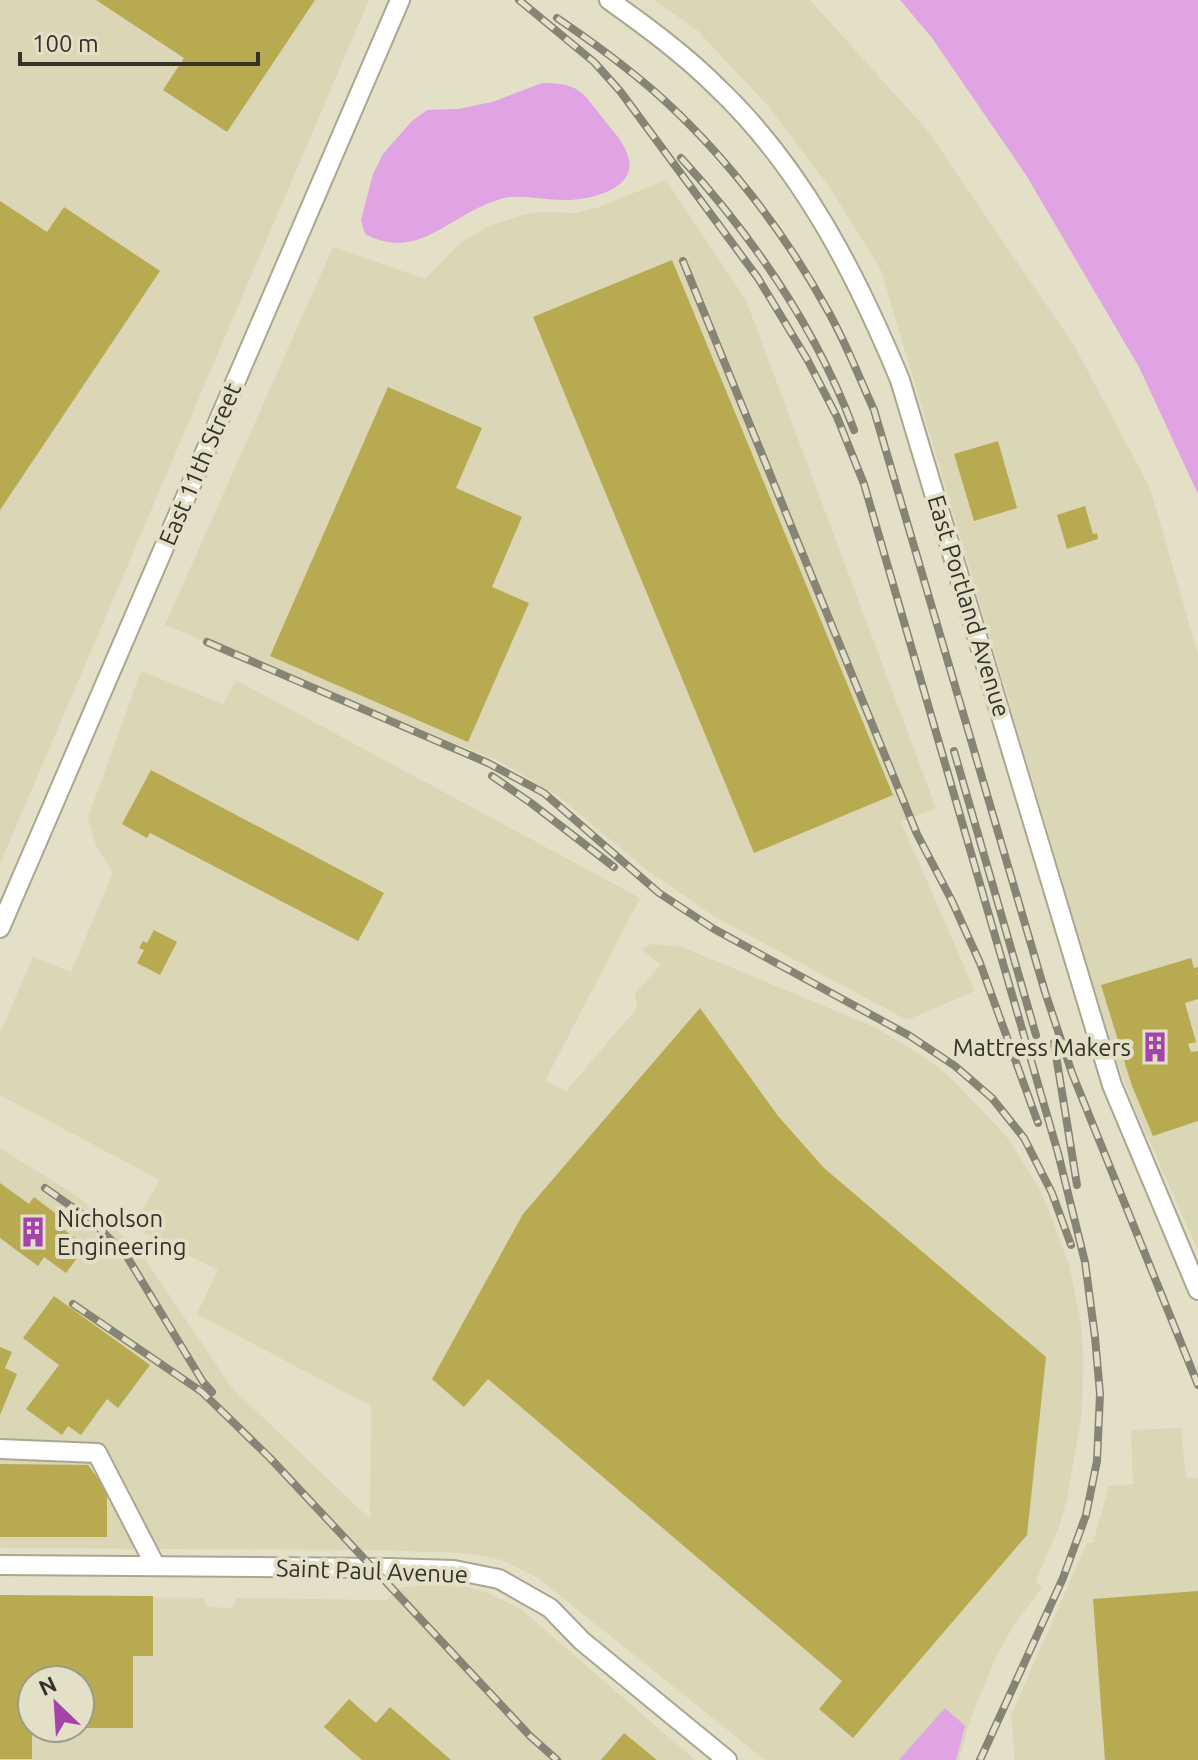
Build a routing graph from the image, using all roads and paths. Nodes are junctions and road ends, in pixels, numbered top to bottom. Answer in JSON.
{"nodes":[{"id":1,"x":400,"y":0,"type":"edge"},
{"id":2,"x":609,"y":0,"type":"edge"},
{"id":3,"x":0,"y":928,"type":"edge"},
{"id":4,"x":1198,"y":1290,"type":"edge"},
{"id":5,"x":0,"y":1449,"type":"edge"},
{"id":6,"x":0,"y":1565,"type":"edge"},
{"id":7,"x":155,"y":1565,"type":"junction"},
{"id":8,"x":727,"y":1760,"type":"edge"}],
"edges":[{"from":1,"to":3,"type":"street","name":"East 11th Street"},
{"from":2,"to":4,"type":"street","name":"East Portland Avenue"},
{"from":5,"to":7,"type":"street"},
{"from":6,"to":7,"type":"street","name":"Saint Paul Avenue"},
{"from":7,"to":8,"type":"street","name":"Saint Paul Avenue"}]}
